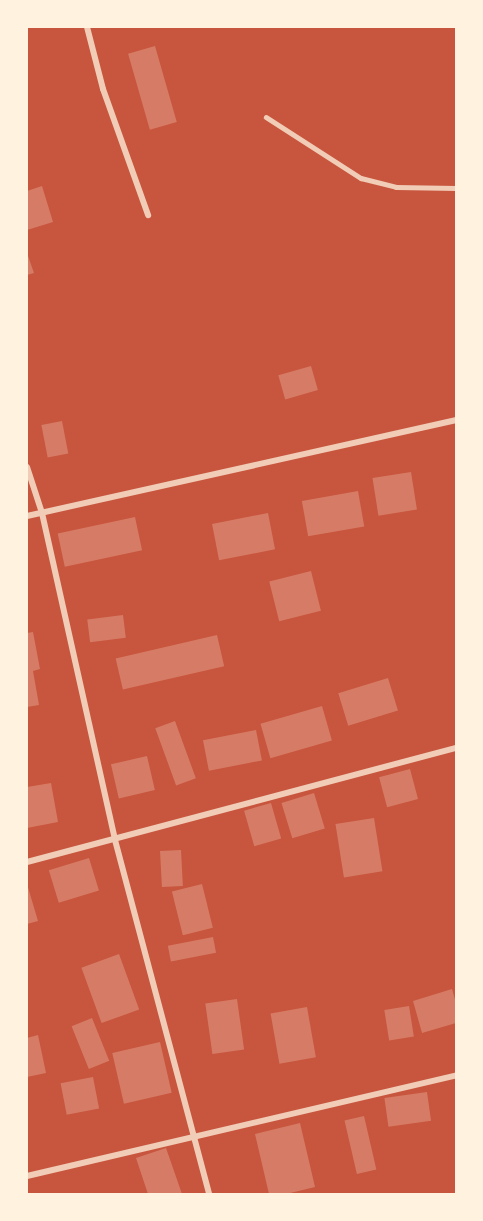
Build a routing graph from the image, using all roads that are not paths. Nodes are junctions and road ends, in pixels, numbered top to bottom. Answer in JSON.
{"nodes":[{"id":1,"x":87,"y":27,"type":"edge"},
{"id":2,"x":266,"y":117,"type":"dead end"},
{"id":3,"x":456,"y":188,"type":"edge"},
{"id":4,"x":148,"y":215,"type":"dead end"},
{"id":5,"x":456,"y":420,"type":"edge"},
{"id":6,"x":27,"y":467,"type":"edge"},
{"id":7,"x":42,"y":513,"type":"junction"},
{"id":8,"x":27,"y":516,"type":"edge"},
{"id":9,"x":456,"y":748,"type":"edge"},
{"id":10,"x":115,"y":840,"type":"junction"},
{"id":11,"x":27,"y":862,"type":"edge"},
{"id":12,"x":456,"y":1075,"type":"edge"},
{"id":13,"x":194,"y":1138,"type":"junction"},
{"id":14,"x":27,"y":1176,"type":"edge"},
{"id":15,"x":209,"y":1194,"type":"edge"}],
"edges":[{"from":1,"to":4,"type":"street"},
{"from":2,"to":3,"type":"lane"},
{"from":5,"to":7,"type":"street"},
{"from":6,"to":7,"type":"street"},
{"from":7,"to":8,"type":"street"},
{"from":7,"to":10,"type":"street"},
{"from":9,"to":10,"type":"street"},
{"from":10,"to":11,"type":"street"},
{"from":10,"to":13,"type":"street"},
{"from":12,"to":13,"type":"street"},
{"from":13,"to":14,"type":"street"},
{"from":13,"to":15,"type":"street"}]}
